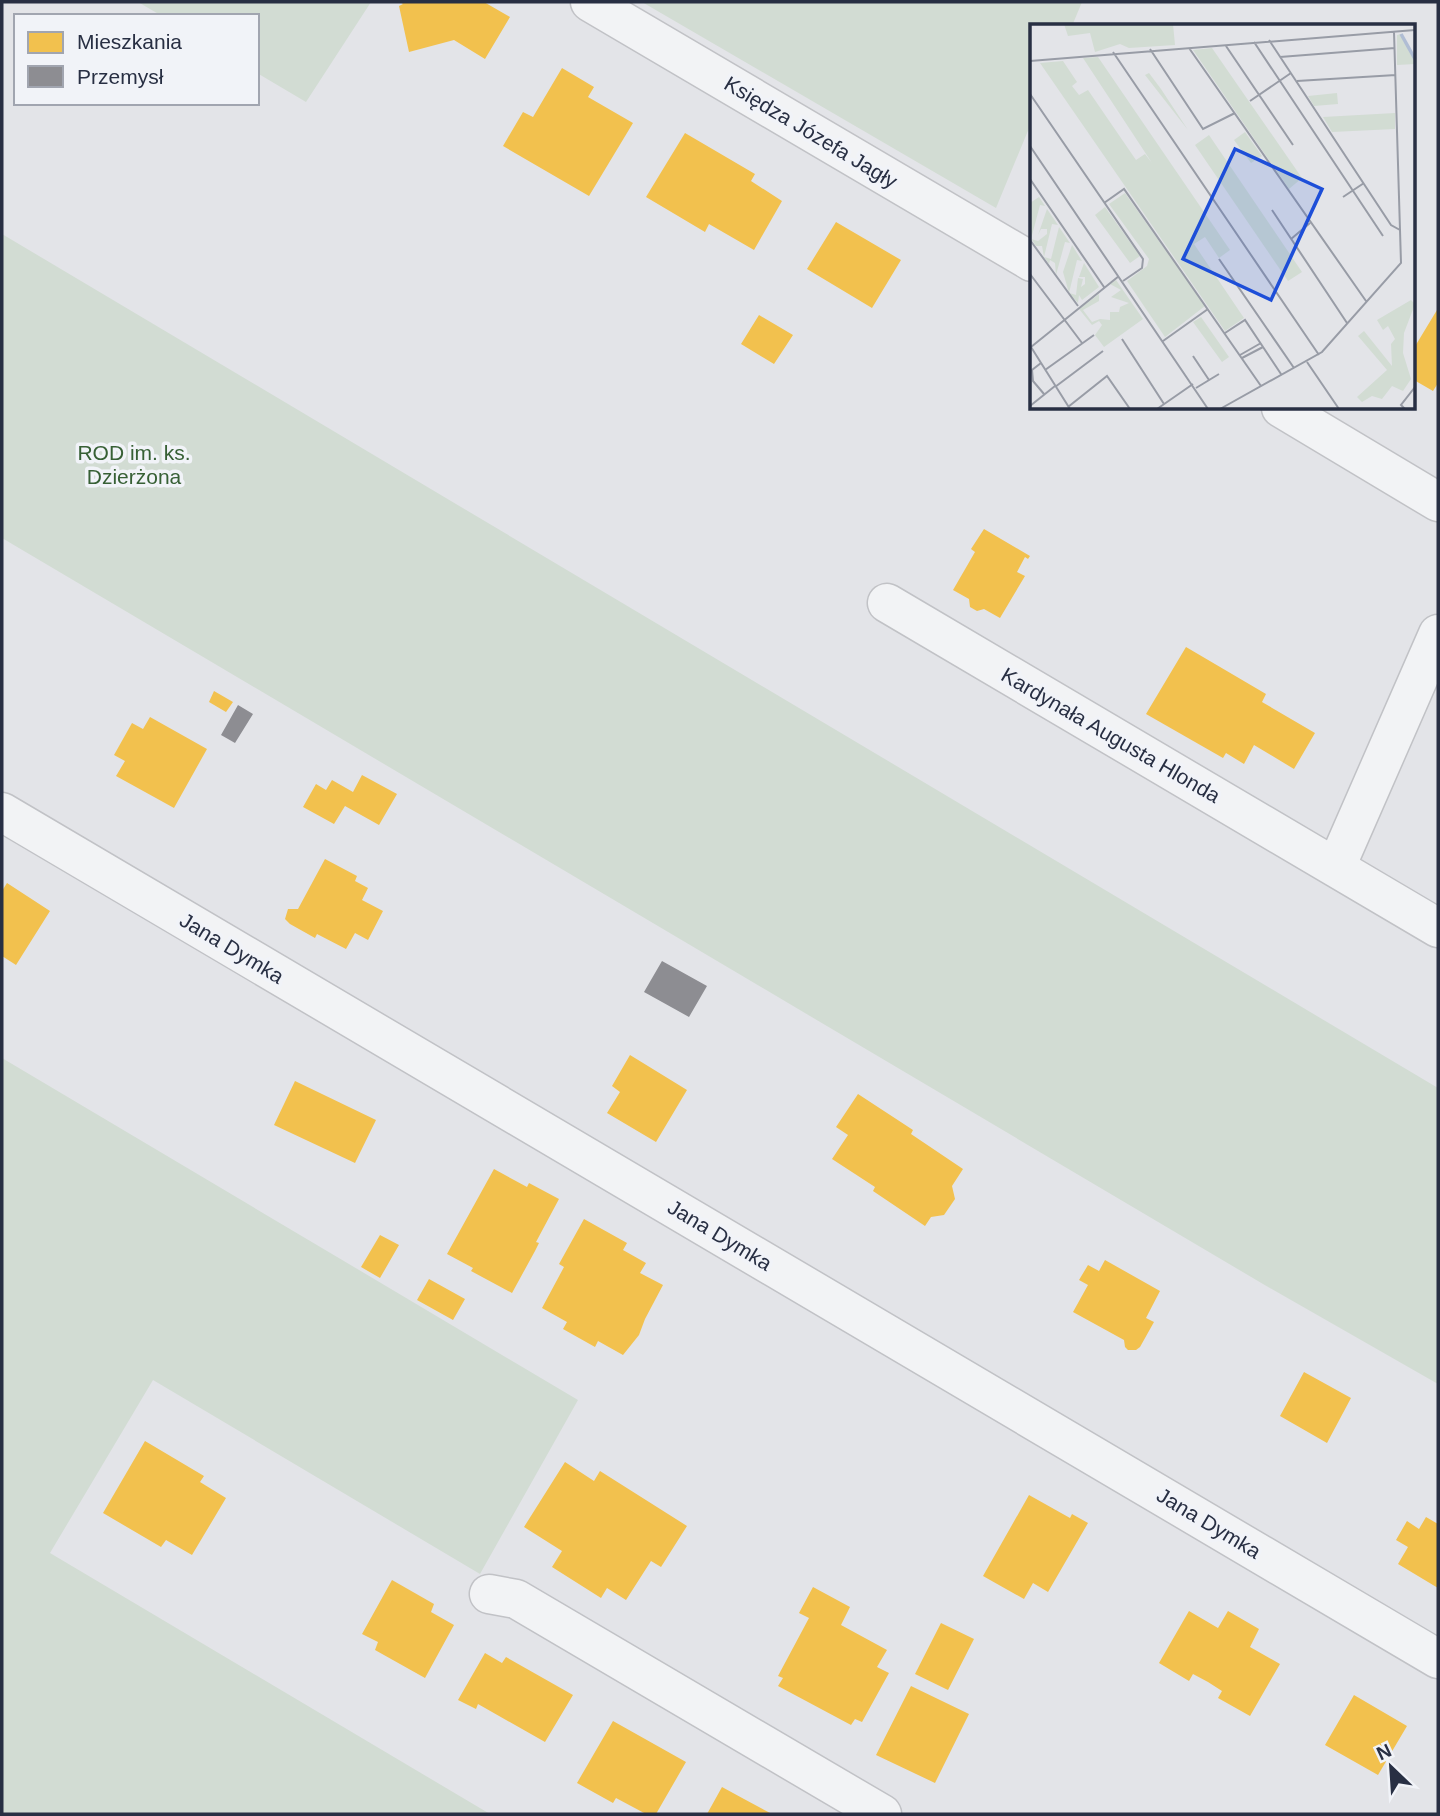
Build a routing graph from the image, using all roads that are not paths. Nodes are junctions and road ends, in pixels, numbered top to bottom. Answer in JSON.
{"nodes":[{"id":1,"x":590,"y":2,"type":"edge"},
{"id":2,"x":1030,"y":261,"type":"edge"},
{"id":3,"x":1284,"y":410,"type":"edge"},
{"id":4,"x":1438,"y":502,"type":"edge"},
{"id":5,"x":887,"y":603,"type":"dead end"},
{"id":6,"x":1438,"y":634,"type":"edge"},
{"id":7,"x":2,"y":812,"type":"edge"},
{"id":8,"x":1336,"y":867,"type":"junction"},
{"id":9,"x":1438,"y":928,"type":"edge"},
{"id":10,"x":489,"y":1594,"type":"dead end"},
{"id":11,"x":1438,"y":1659,"type":"edge"},
{"id":12,"x":881,"y":1814,"type":"edge"}],
"edges":[{"from":1,"to":2,"type":"street","name":"Księdza Józefa Jagły"},
{"from":3,"to":4,"type":"street"},
{"from":5,"to":8,"type":"street","name":"Kardynała Augusta Hlonda"},
{"from":6,"to":8,"type":"street"},
{"from":7,"to":11,"type":"street","name":"Jana Dymka"},
{"from":8,"to":9,"type":"street","name":"Kardynała Augusta Hlonda"},
{"from":10,"to":12,"type":"street"}]}
